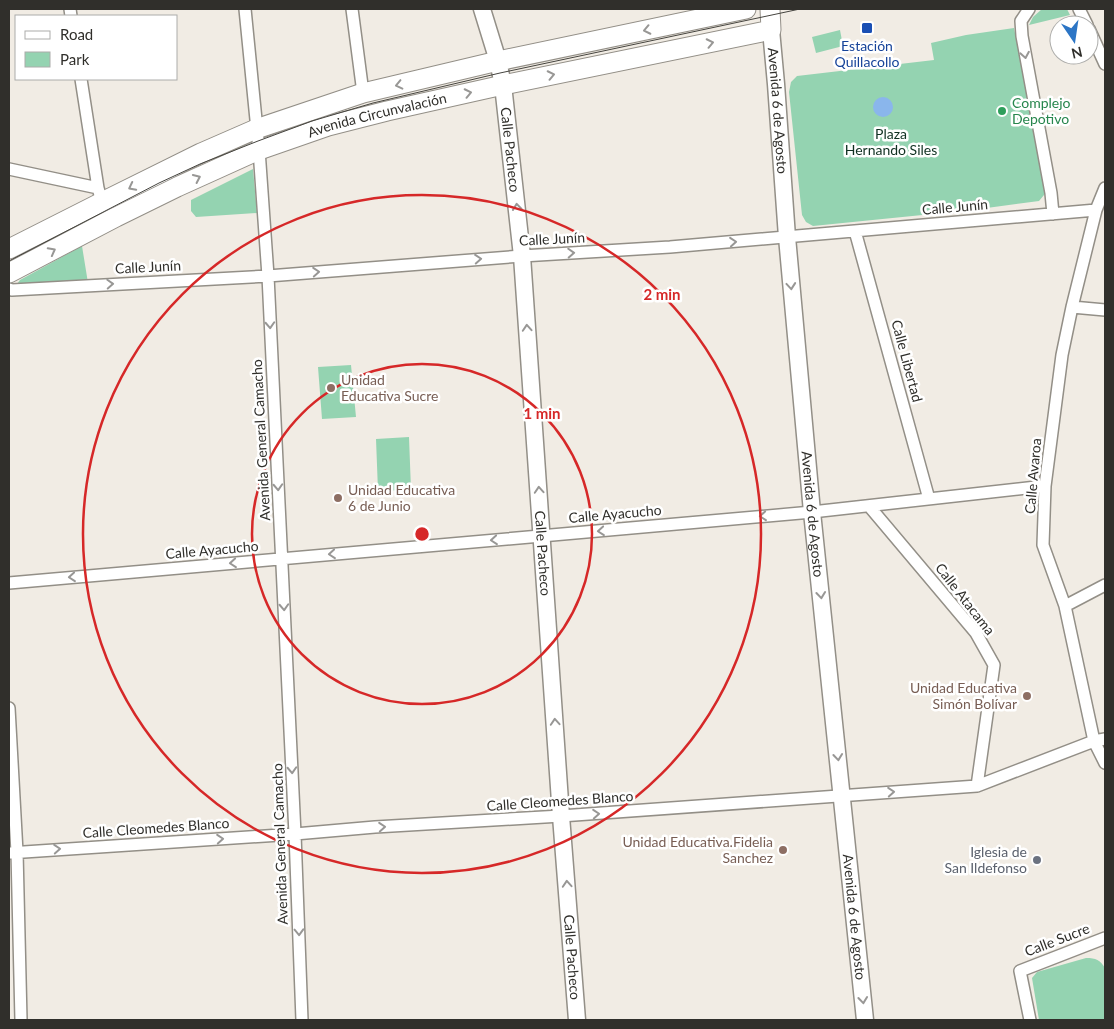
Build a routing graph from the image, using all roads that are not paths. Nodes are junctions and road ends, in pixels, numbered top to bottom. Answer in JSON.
{"nodes":[{"id":1,"x":245,"y":9,"type":"edge"},
{"id":2,"x":352,"y":9,"type":"edge"},
{"id":3,"x":482,"y":9,"type":"edge"},
{"id":4,"x":746,"y":9,"type":"edge"},
{"id":5,"x":770,"y":9,"type":"edge"},
{"id":6,"x":1029,"y":9,"type":"edge"},
{"id":7,"x":771,"y":30,"type":"junction"},
{"id":8,"x":1099,"y":51,"type":"edge"},
{"id":9,"x":498,"y":61,"type":"junction"},
{"id":10,"x":1105,"y":64,"type":"edge"},
{"id":11,"x":81,"y":80,"type":"edge"},
{"id":12,"x":503,"y":85,"type":"junction"},
{"id":13,"x":363,"y":93,"type":"junction"},
{"id":14,"x":256,"y":129,"type":"junction"},
{"id":15,"x":258,"y":150,"type":"junction"},
{"id":16,"x":9,"y":168,"type":"edge"},
{"id":17,"x":1105,"y":188,"type":"edge"},
{"id":18,"x":100,"y":195,"type":"junction"},
{"id":19,"x":1096,"y":210,"type":"junction"},
{"id":20,"x":1053,"y":214,"type":"junction"},
{"id":21,"x":855,"y":231,"type":"junction"},
{"id":22,"x":787,"y":237,"type":"junction"},
{"id":23,"x":9,"y":250,"type":"edge"},
{"id":24,"x":522,"y":256,"type":"junction"},
{"id":25,"x":9,"y":273,"type":"edge"},
{"id":26,"x":268,"y":276,"type":"junction"},
{"id":27,"x":9,"y":289,"type":"edge"},
{"id":28,"x":1072,"y":307,"type":"junction"},
{"id":29,"x":1105,"y":310,"type":"edge"},
{"id":30,"x":1045,"y":486,"type":"junction"},
{"id":31,"x":929,"y":499,"type":"junction"},
{"id":32,"x":869,"y":506,"type":"junction"},
{"id":33,"x":812,"y":512,"type":"junction"},
{"id":34,"x":542,"y":536,"type":"junction"},
{"id":35,"x":282,"y":558,"type":"junction"},
{"id":36,"x":9,"y":583,"type":"edge"},
{"id":37,"x":1105,"y":585,"type":"edge"},
{"id":38,"x":1065,"y":606,"type":"junction"},
{"id":39,"x":9,"y":708,"type":"edge"},
{"id":40,"x":1100,"y":740,"type":"edge"},
{"id":41,"x":1105,"y":763,"type":"edge"},
{"id":42,"x":977,"y":786,"type":"junction"},
{"id":43,"x":842,"y":795,"type":"junction"},
{"id":44,"x":561,"y":816,"type":"junction"},
{"id":45,"x":295,"y":834,"type":"junction"},
{"id":46,"x":13,"y":852,"type":"edge"},
{"id":47,"x":1105,"y":938,"type":"edge"},
{"id":48,"x":21,"y":1020,"type":"edge"},
{"id":49,"x":302,"y":1020,"type":"edge"},
{"id":50,"x":577,"y":1020,"type":"edge"},
{"id":51,"x":865,"y":1020,"type":"edge"},
{"id":52,"x":1030,"y":1020,"type":"edge"}],
"edges":[{"from":1,"to":14,"type":"street","name":"Avenida General Camacho"},
{"from":2,"to":13,"type":"street"},
{"from":3,"to":9,"type":"main road","name":"Calle Pacheco"},
{"from":4,"to":9,"type":"main road","name":"Avenida Circunvalación","one_way":true},
{"from":5,"to":7,"type":"main road","name":"Avenida 6 de Agosto"},
{"from":6,"to":20,"type":"street","one_way":true},
{"from":12,"to":7,"type":"main road","name":"Avenida Circunvalación","one_way":true},
{"from":7,"to":22,"type":"main road","name":"Avenida 6 de Agosto"},
{"from":8,"to":10,"type":"street"},
{"from":9,"to":12,"type":"main road","name":"Calle Pacheco"},
{"from":9,"to":13,"type":"main road","name":"Avenida Circunvalación","one_way":true},
{"from":11,"to":18,"type":"street"},
{"from":15,"to":12,"type":"main road","name":"Avenida Circunvalación","one_way":true},
{"from":24,"to":12,"type":"main road","name":"Calle Pacheco","one_way":true},
{"from":13,"to":14,"type":"main road","name":"Avenida Circunvalación"},
{"from":14,"to":15,"type":"street","name":"Avenida General Camacho"},
{"from":14,"to":18,"type":"main road","name":"Avenida Circunvalación","one_way":true},
{"from":25,"to":15,"type":"main road","name":"Avenida Circunvalación","one_way":true},
{"from":15,"to":26,"type":"street","name":"Avenida General Camacho"},
{"from":16,"to":18,"type":"street"},
{"from":17,"to":19,"type":"street","name":"Calle Avaroa"},
{"from":18,"to":23,"type":"main road","name":"Avenida Circunvalación"},
{"from":19,"to":20,"type":"street","name":"Calle Junín"},
{"from":19,"to":28,"type":"street","name":"Calle Avaroa"},
{"from":20,"to":21,"type":"street","name":"Calle Junín"},
{"from":21,"to":22,"type":"street","name":"Calle Junín"},
{"from":21,"to":31,"type":"street","name":"Calle Libertad"},
{"from":24,"to":22,"type":"street","name":"Calle Junín","one_way":true},
{"from":22,"to":33,"type":"main road","name":"Avenida 6 de Agosto","one_way":true},
{"from":26,"to":24,"type":"street","name":"Calle Junín","one_way":true},
{"from":34,"to":24,"type":"main road","name":"Calle Pacheco","one_way":true},
{"from":27,"to":26,"type":"street","name":"Calle Junín","one_way":true},
{"from":26,"to":35,"type":"street","name":"Avenida General Camacho","one_way":true},
{"from":28,"to":29,"type":"street"},
{"from":28,"to":30,"type":"street","name":"Calle Avaroa"},
{"from":30,"to":31,"type":"street","name":"Calle Ayacucho"},
{"from":30,"to":38,"type":"street","name":"Calle Avaroa"},
{"from":31,"to":32,"type":"street","name":"Calle Ayacucho"},
{"from":32,"to":33,"type":"street","name":"Calle Ayacucho"},
{"from":32,"to":42,"type":"street","name":"Calle Atacama"},
{"from":33,"to":34,"type":"street","name":"Calle Ayacucho","one_way":true},
{"from":33,"to":43,"type":"main road","name":"Avenida 6 de Agosto","one_way":true},
{"from":34,"to":35,"type":"street","name":"Calle Ayacucho","one_way":true},
{"from":44,"to":34,"type":"main road","name":"Calle Pacheco","one_way":true},
{"from":35,"to":36,"type":"street","name":"Calle Ayacucho","one_way":true},
{"from":35,"to":45,"type":"street","name":"Avenida General Camacho","one_way":true},
{"from":37,"to":38,"type":"street"},
{"from":38,"to":40,"type":"street","name":"Calle Avaroa"},
{"from":39,"to":46,"type":"street"},
{"from":40,"to":41,"type":"street","name":"Calle Avaroa"},
{"from":40,"to":42,"type":"street","name":"Calle Cleomedes Blanco"},
{"from":43,"to":42,"type":"street","name":"Calle Cleomedes Blanco","one_way":true},
{"from":44,"to":43,"type":"street","name":"Calle Cleomedes Blanco","one_way":true},
{"from":43,"to":51,"type":"main road","name":"Avenida 6 de Agosto","one_way":true},
{"from":45,"to":44,"type":"street","name":"Calle Cleomedes Blanco","one_way":true},
{"from":50,"to":44,"type":"main road","name":"Calle Pacheco","one_way":true},
{"from":46,"to":45,"type":"street","name":"Calle Cleomedes Blanco","one_way":true},
{"from":45,"to":49,"type":"street","name":"Avenida General Camacho","one_way":true},
{"from":46,"to":48,"type":"street"},
{"from":47,"to":52,"type":"street","name":"Calle Sucre"}]}
